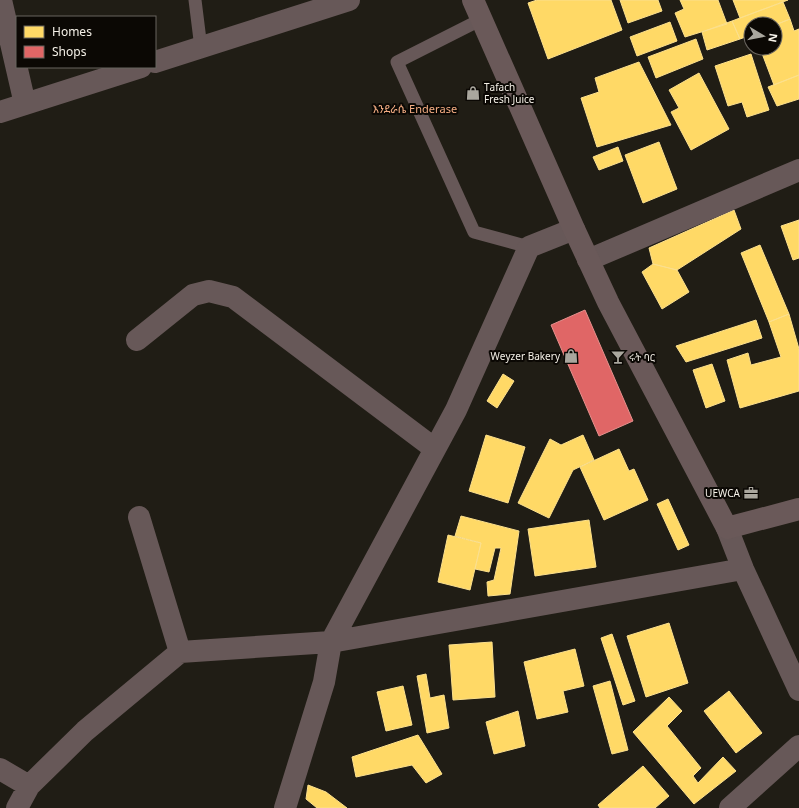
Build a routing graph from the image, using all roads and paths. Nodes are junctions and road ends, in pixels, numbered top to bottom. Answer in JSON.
{"nodes":[{"id":1,"x":1,"y":0,"type":"edge"},
{"id":2,"x":195,"y":0,"type":"edge"},
{"id":3,"x":349,"y":0,"type":"edge"},
{"id":4,"x":478,"y":10,"type":"edge"},
{"id":5,"x":201,"y":48,"type":"junction"},
{"id":6,"x":156,"y":62,"type":"edge"},
{"id":7,"x":16,"y":65,"type":"edge"},
{"id":8,"x":17,"y":68,"type":"edge"},
{"id":9,"x":138,"y":68,"type":"edge"},
{"id":10,"x":25,"y":104,"type":"junction"},
{"id":11,"x":0,"y":112,"type":"edge"},
{"id":12,"x":799,"y":170,"type":"edge"},
{"id":13,"x":574,"y":229,"type":"junction"},
{"id":14,"x":529,"y":247,"type":"junction"},
{"id":15,"x":588,"y":260,"type":"junction"},
{"id":16,"x":137,"y":340,"type":"dead end"},
{"id":17,"x":435,"y":449,"type":"junction"},
{"id":18,"x":799,"y":509,"type":"edge"},
{"id":19,"x":139,"y":517,"type":"dead end"},
{"id":20,"x":727,"y":528,"type":"junction"},
{"id":21,"x":743,"y":569,"type":"junction"},
{"id":22,"x":330,"y":642,"type":"junction"},
{"id":23,"x":180,"y":652,"type":"junction"},
{"id":24,"x":799,"y":690,"type":"edge"},
{"id":25,"x":799,"y":746,"type":"edge"},
{"id":26,"x":0,"y":769,"type":"edge"},
{"id":27,"x":29,"y":786,"type":"junction"},
{"id":28,"x":17,"y":808,"type":"edge"},
{"id":29,"x":285,"y":808,"type":"edge"},
{"id":30,"x":730,"y":808,"type":"edge"}],
"edges":[{"from":1,"to":7,"type":"street"},
{"from":2,"to":5,"type":"lane"},
{"from":3,"to":5,"type":"street"},
{"from":4,"to":13,"type":"main road"},
{"from":4,"to":14,"type":"lane"},
{"from":5,"to":6,"type":"street"},
{"from":8,"to":10,"type":"street"},
{"from":9,"to":10,"type":"street"},
{"from":10,"to":11,"type":"street"},
{"from":12,"to":15,"type":"street"},
{"from":13,"to":14,"type":"street"},
{"from":13,"to":15,"type":"main road"},
{"from":14,"to":17,"type":"street"},
{"from":15,"to":20,"type":"main road"},
{"from":16,"to":17,"type":"street"},
{"from":17,"to":22,"type":"street"},
{"from":18,"to":20,"type":"main road"},
{"from":19,"to":23,"type":"street"},
{"from":20,"to":21,"type":"street"},
{"from":21,"to":22,"type":"street"},
{"from":21,"to":24,"type":"street"},
{"from":22,"to":23,"type":"street"},
{"from":22,"to":29,"type":"street"},
{"from":23,"to":27,"type":"street"},
{"from":25,"to":30,"type":"street"},
{"from":26,"to":27,"type":"street"},
{"from":27,"to":28,"type":"street"}]}
